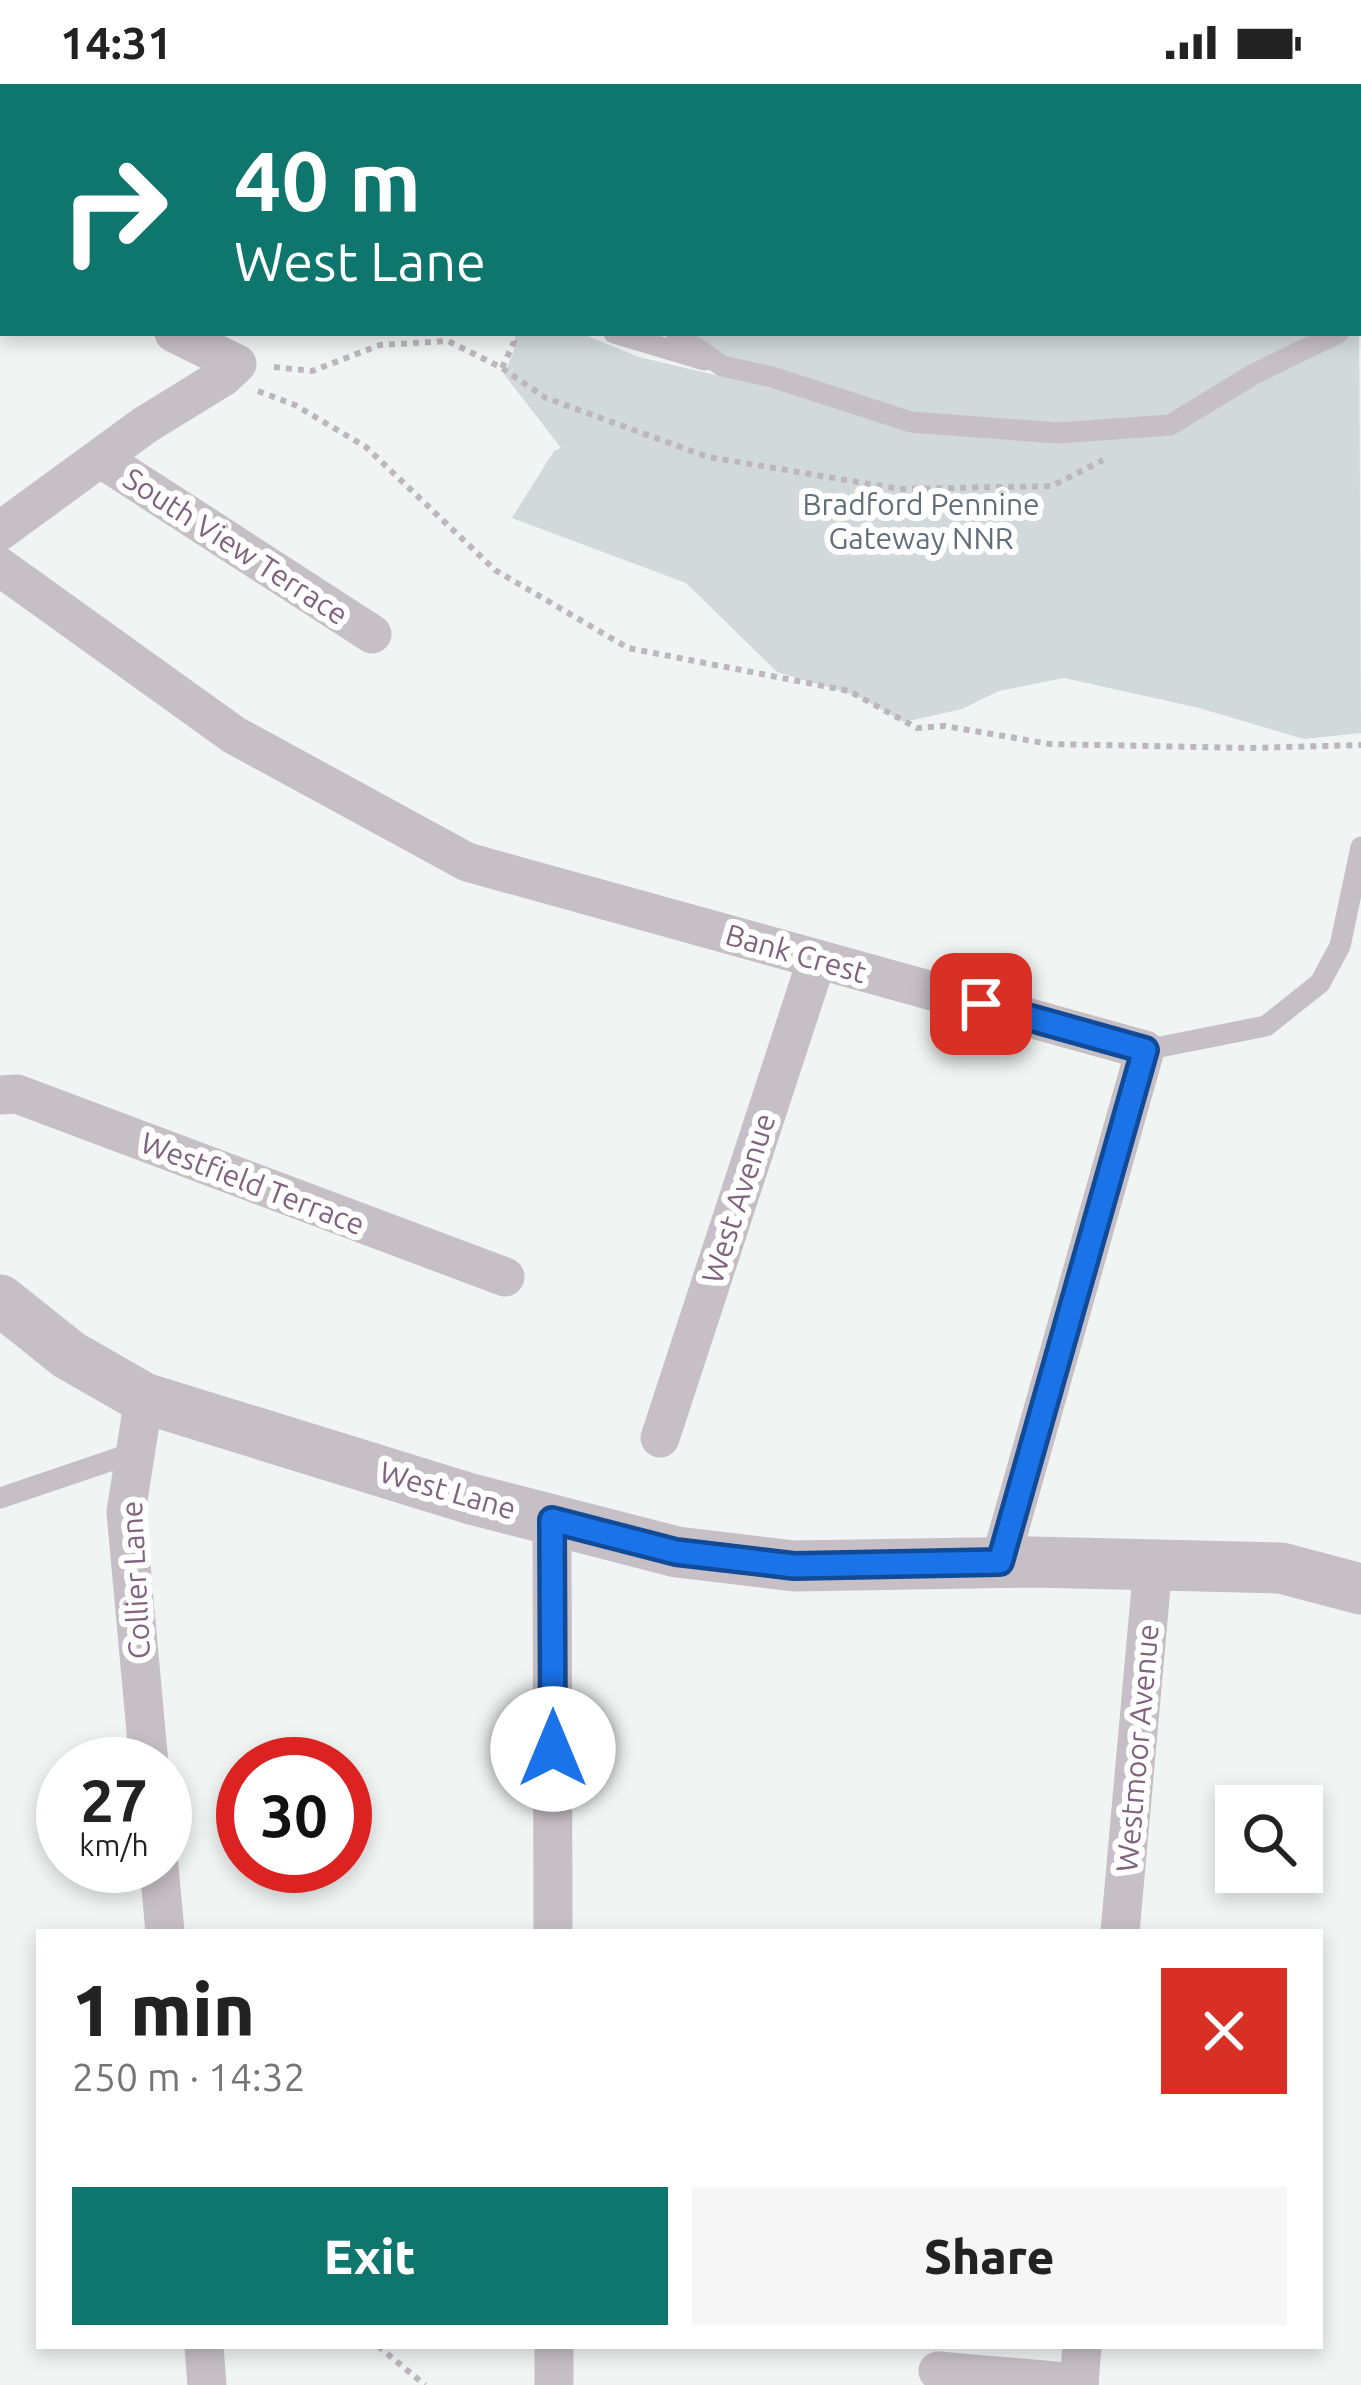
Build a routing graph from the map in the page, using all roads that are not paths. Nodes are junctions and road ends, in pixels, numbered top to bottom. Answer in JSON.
{"nodes":[{"id":1,"x":178,"y":336,"type":"edge"},
{"id":2,"x":624,"y":336,"type":"edge"},
{"id":3,"x":680,"y":336,"type":"edge"},
{"id":4,"x":1331,"y":336,"type":"edge"},
{"id":5,"x":722,"y":366,"type":"junction"},
{"id":6,"x":100,"y":458,"type":"junction"},
{"id":7,"x":0,"y":531,"type":"edge"},
{"id":8,"x":0,"y":567,"type":"edge"},
{"id":9,"x":373,"y":634,"type":"dead end"},
{"id":10,"x":1361,"y":847,"type":"edge"},
{"id":11,"x":817,"y":959,"type":"junction"},
{"id":12,"x":1145,"y":1050,"type":"junction"},
{"id":13,"x":0,"y":1095,"type":"edge"},
{"id":14,"x":505,"y":1277,"type":"dead end"},
{"id":15,"x":0,"y":1300,"type":"edge"},
{"id":16,"x":144,"y":1398,"type":"junction"},
{"id":17,"x":660,"y":1438,"type":"dead end"},
{"id":18,"x":136,"y":1451,"type":"junction"},
{"id":19,"x":0,"y":1498,"type":"edge"},
{"id":20,"x":552,"y":1520,"type":"junction"},
{"id":21,"x":1000,"y":1562,"type":"junction"},
{"id":22,"x":1153,"y":1565,"type":"junction"},
{"id":23,"x":1361,"y":1589,"type":"edge"},
{"id":24,"x":147,"y":1737,"type":"edge"},
{"id":25,"x":161,"y":1893,"type":"edge"},
{"id":26,"x":165,"y":1929,"type":"edge"},
{"id":27,"x":553,"y":1929,"type":"edge"},
{"id":28,"x":1120,"y":1929,"type":"edge"},
{"id":29,"x":204,"y":2349,"type":"edge"},
{"id":30,"x":554,"y":2349,"type":"edge"},
{"id":31,"x":1082,"y":2349,"type":"edge"},
{"id":32,"x":938,"y":2371,"type":"dead end"},
{"id":33,"x":1078,"y":2384,"type":"edge"},
{"id":34,"x":207,"y":2385,"type":"edge"},
{"id":35,"x":554,"y":2385,"type":"edge"}],
"edges":[{"from":1,"to":6,"type":"street"},
{"from":2,"to":5,"type":"lane"},
{"from":3,"to":5,"type":"lane"},
{"from":4,"to":5,"type":"lane"},
{"from":6,"to":7,"type":"street"},
{"from":6,"to":9,"type":"street","name":"South View Terrace"},
{"from":8,"to":11,"type":"street","name":"Bank Crest"},
{"from":10,"to":12,"type":"lane"},
{"from":11,"to":12,"type":"street","name":"Bank Crest"},
{"from":11,"to":17,"type":"street","name":"West Avenue"},
{"from":12,"to":21,"type":"street"},
{"from":13,"to":14,"type":"street","name":"Westfield Terrace"},
{"from":15,"to":16,"type":"street","name":"West Lane"},
{"from":16,"to":18,"type":"street","name":"Collier Lane"},
{"from":16,"to":20,"type":"street","name":"West Lane"},
{"from":18,"to":19,"type":"lane"},
{"from":18,"to":24,"type":"street","name":"Collier Lane"},
{"from":20,"to":21,"type":"street","name":"West Lane"},
{"from":20,"to":27,"type":"street"},
{"from":21,"to":22,"type":"street","name":"West Lane"},
{"from":22,"to":23,"type":"street","name":"West Lane"},
{"from":22,"to":28,"type":"street","name":"Westmoor Avenue"},
{"from":25,"to":26,"type":"street"},
{"from":29,"to":34,"type":"street"},
{"from":30,"to":35,"type":"street"},
{"from":31,"to":33,"type":"street"},
{"from":32,"to":33,"type":"street"}]}
